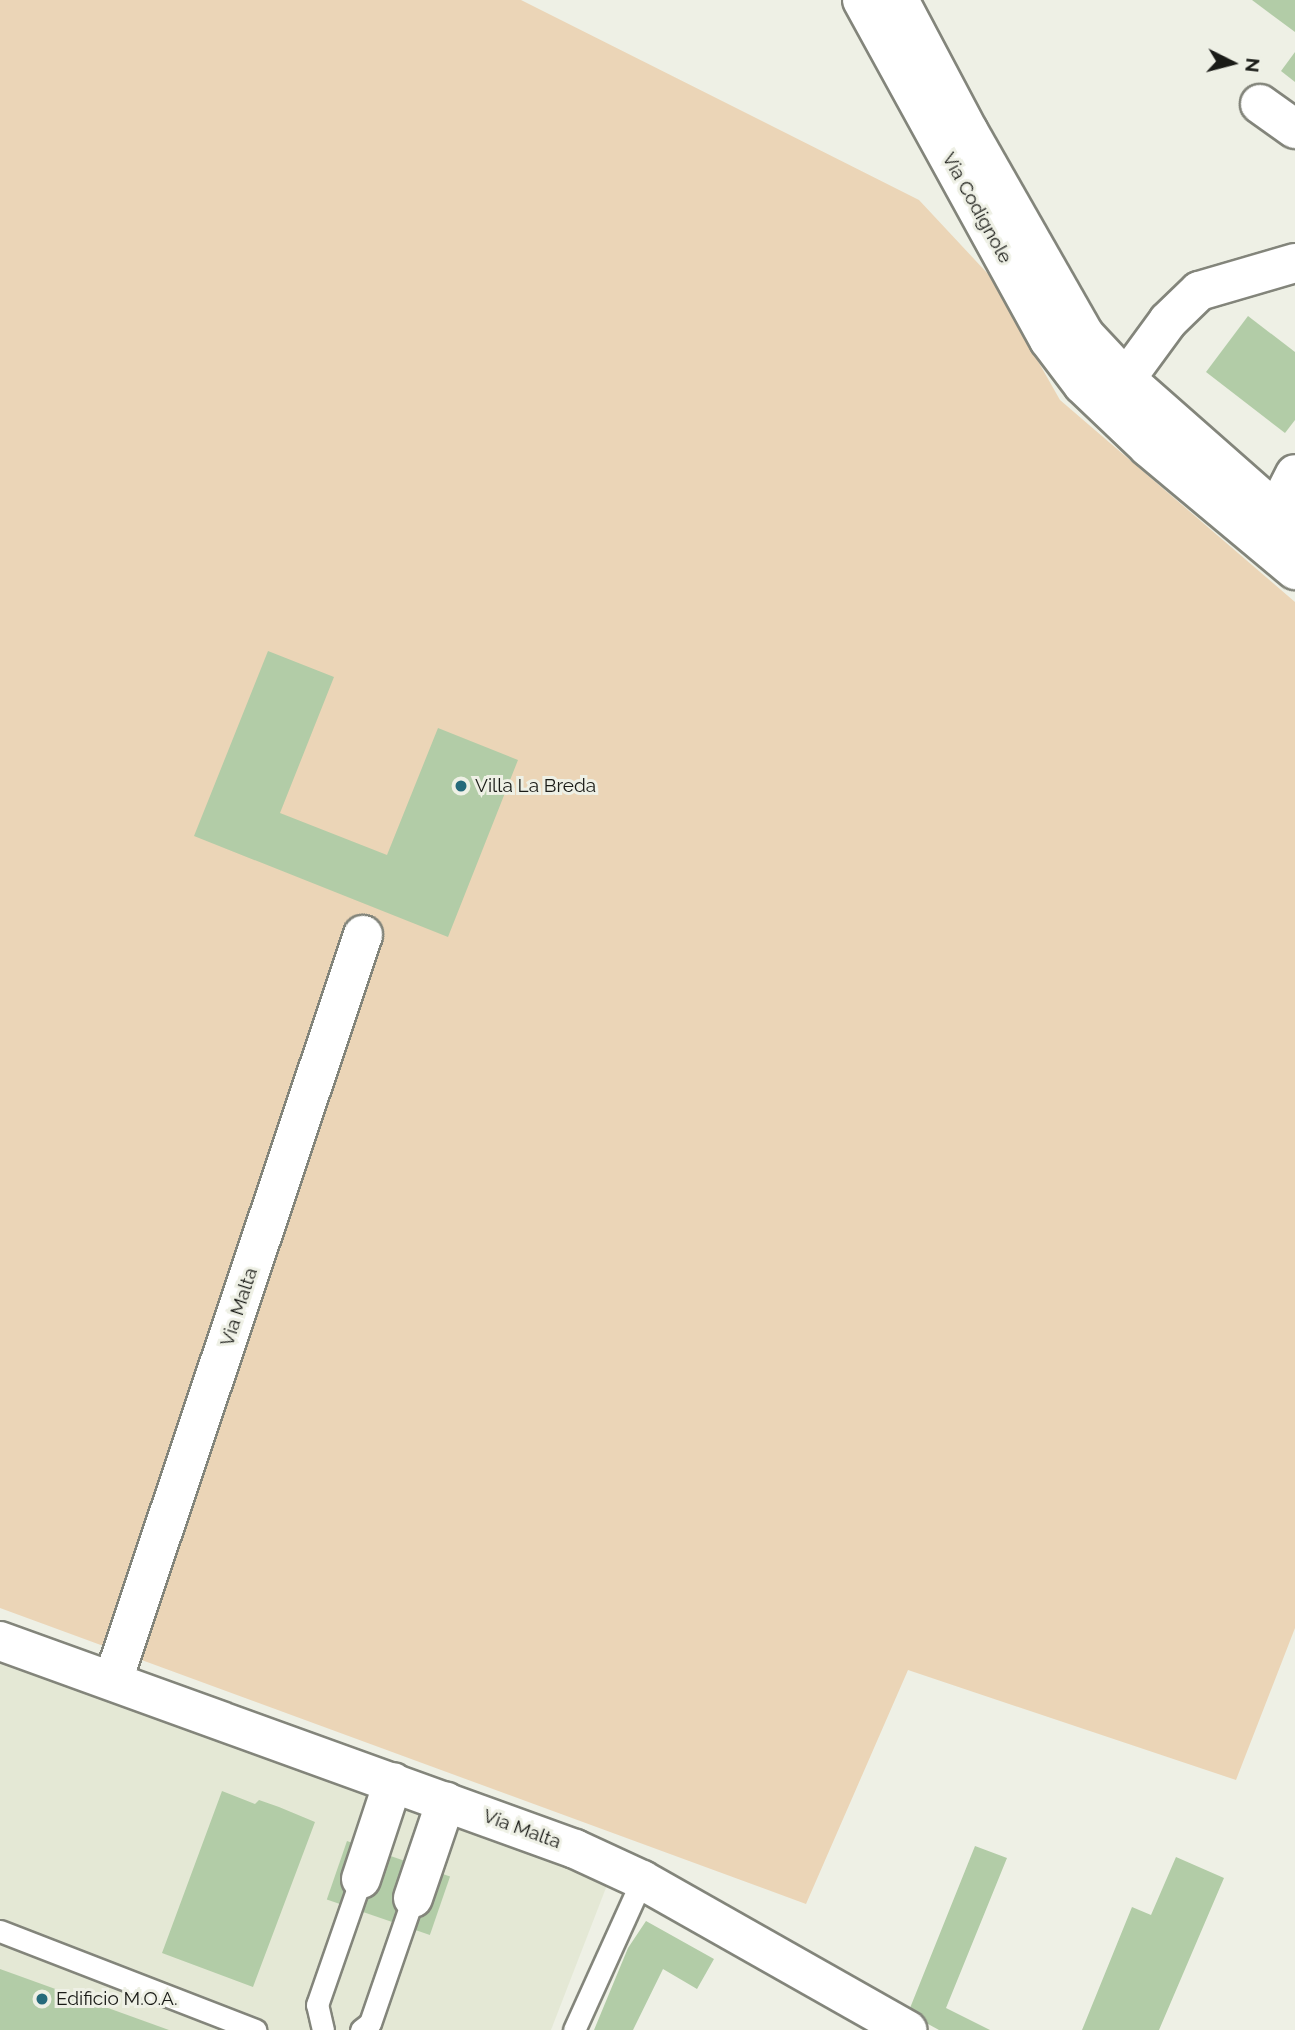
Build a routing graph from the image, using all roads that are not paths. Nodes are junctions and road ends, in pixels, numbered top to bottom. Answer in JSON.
{"nodes":[{"id":1,"x":862,"y":0,"type":"edge"},
{"id":2,"x":899,"y":0,"type":"edge"},
{"id":3,"x":1260,"y":104,"type":"dead end"},
{"id":4,"x":1295,"y":129,"type":"edge"},
{"id":5,"x":1295,"y":262,"type":"edge"},
{"id":6,"x":1116,"y":393,"type":"junction"},
{"id":7,"x":1295,"y":474,"type":"edge"},
{"id":8,"x":1277,"y":527,"type":"edge"},
{"id":9,"x":1295,"y":569,"type":"edge"},
{"id":10,"x":363,"y":935,"type":"dead end"},
{"id":11,"x":0,"y":1641,"type":"edge"},
{"id":12,"x":113,"y":1680,"type":"junction"},
{"id":13,"x":393,"y":1782,"type":"junction"},
{"id":14,"x":446,"y":1801,"type":"junction"},
{"id":15,"x":360,"y":1879,"type":"joint"},
{"id":16,"x":642,"y":1880,"type":"junction"},
{"id":17,"x":413,"y":1898,"type":"joint"},
{"id":18,"x":0,"y":1931,"type":"edge"},
{"id":19,"x":255,"y":2030,"type":"edge"},
{"id":20,"x":323,"y":2030,"type":"edge"},
{"id":21,"x":361,"y":2030,"type":"edge"},
{"id":22,"x":574,"y":2030,"type":"edge"},
{"id":23,"x":907,"y":2030,"type":"edge"}],
"edges":[{"from":1,"to":6,"type":"street","name":"Via Codignole"},
{"from":2,"to":6,"type":"street","name":"Via Codignole"},
{"from":3,"to":4,"type":"street"},
{"from":5,"to":6,"type":"street"},
{"from":6,"to":8,"type":"street","name":"Via Codignole"},
{"from":7,"to":8,"type":"street"},
{"from":8,"to":9,"type":"street","name":"Via Codignole"},
{"from":10,"to":12,"type":"street","name":"Via Malta"},
{"from":11,"to":12,"type":"street","name":"Via Malta"},
{"from":12,"to":13,"type":"street","name":"Via Malta"},
{"from":13,"to":14,"type":"street","name":"Via Malta"},
{"from":13,"to":15,"type":"street"},
{"from":14,"to":16,"type":"street","name":"Via Malta"},
{"from":14,"to":17,"type":"street"},
{"from":15,"to":20,"type":"lane"},
{"from":16,"to":22,"type":"lane"},
{"from":16,"to":23,"type":"street","name":"Via Malta"},
{"from":17,"to":21,"type":"lane"},
{"from":18,"to":19,"type":"lane"}]}
